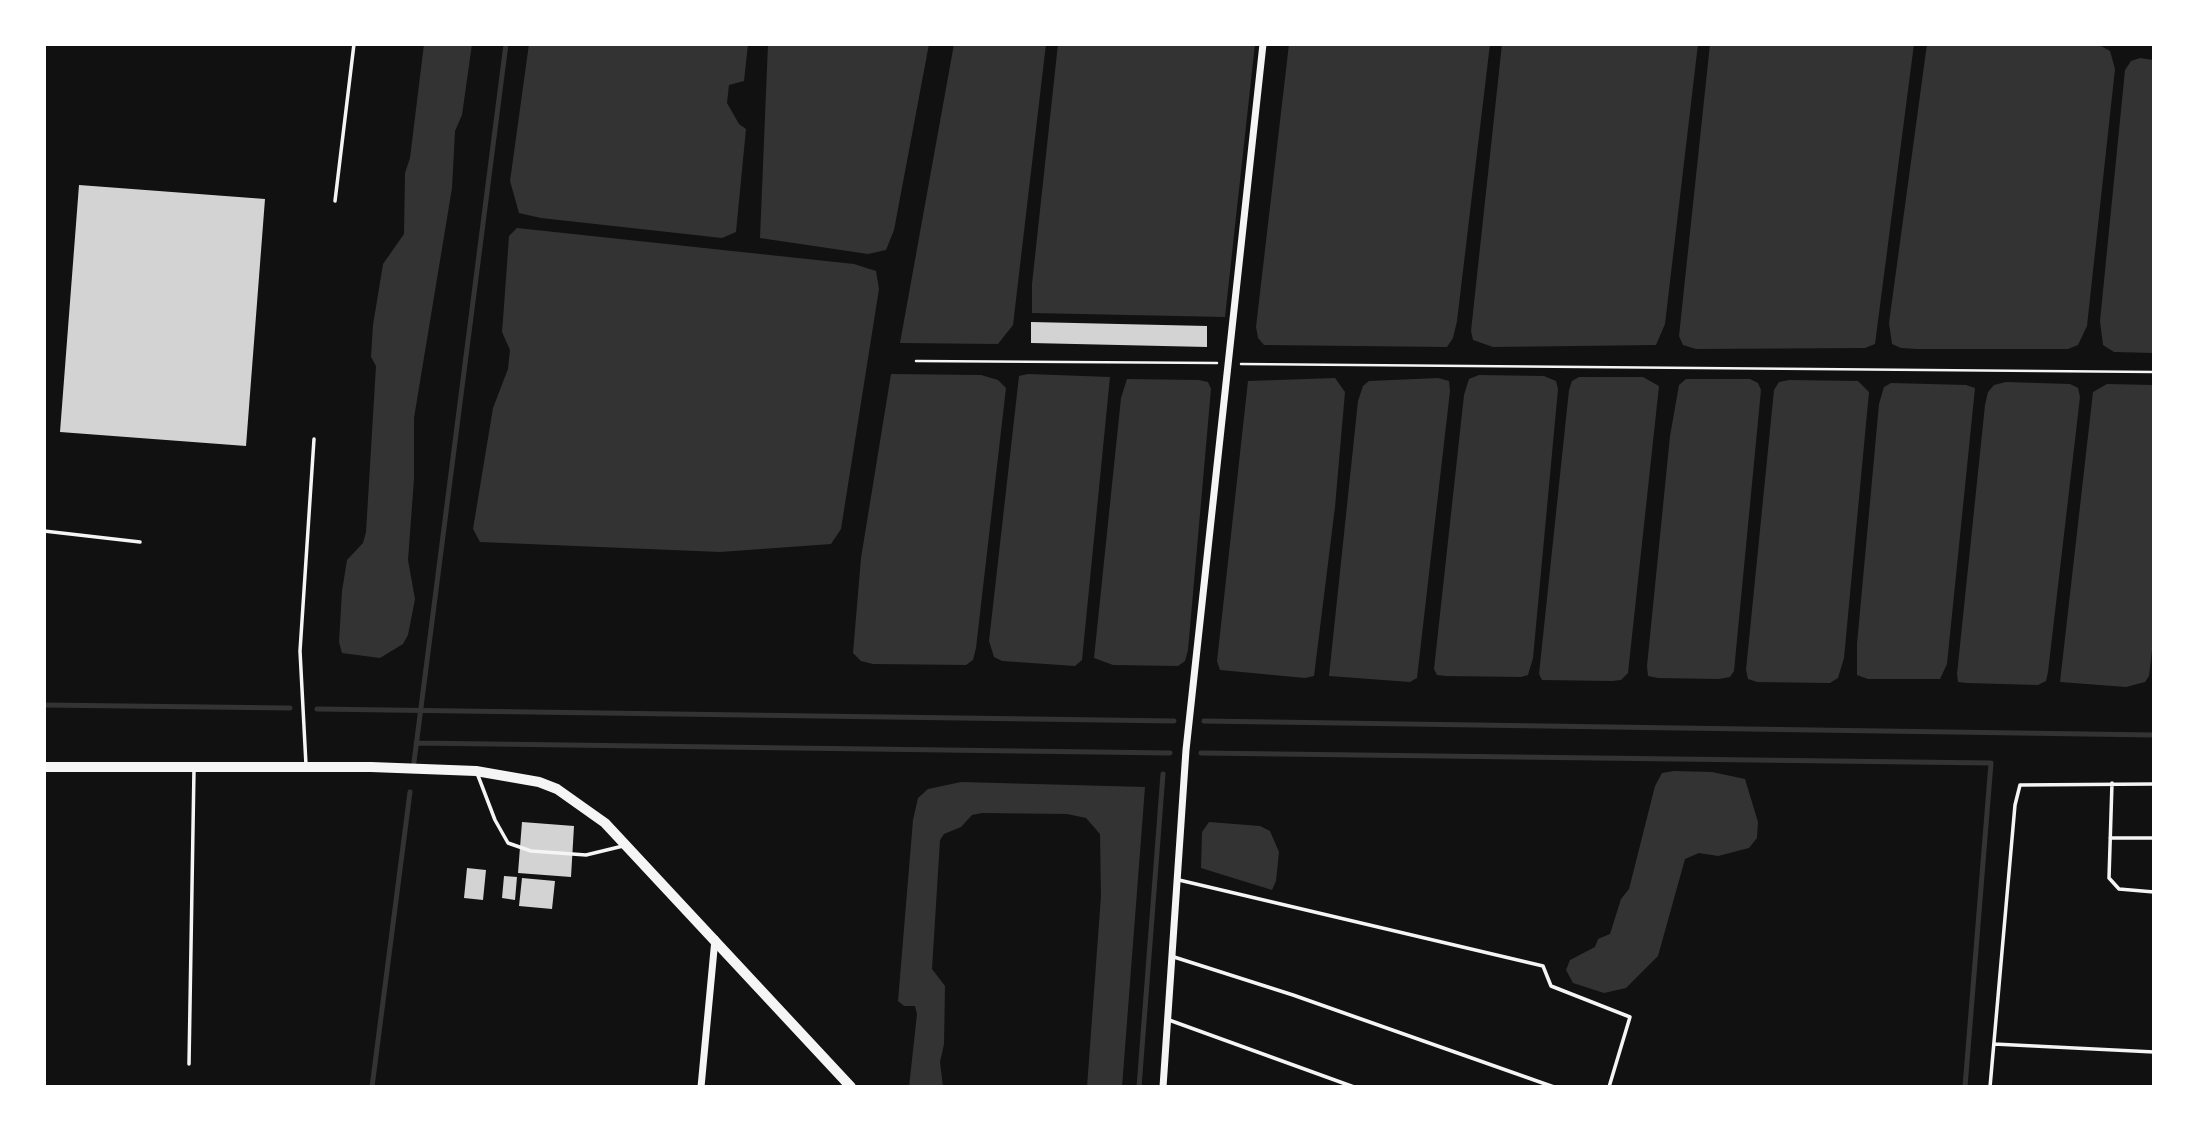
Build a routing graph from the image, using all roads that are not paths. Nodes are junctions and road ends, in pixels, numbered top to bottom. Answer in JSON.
{"nodes":[{"id":1,"x":354,"y":44,"type":"edge"},
{"id":2,"x":1263,"y":44,"type":"edge"},
{"id":3,"x":335,"y":201,"type":"dead end"},
{"id":4,"x":314,"y":439,"type":"dead end"},
{"id":5,"x":44,"y":531,"type":"edge"},
{"id":6,"x":141,"y":542,"type":"dead end"},
{"id":7,"x":44,"y":767,"type":"edge"},
{"id":8,"x":194,"y":767,"type":"junction"},
{"id":9,"x":306,"y":767,"type":"junction"},
{"id":10,"x":477,"y":771,"type":"junction"},
{"id":11,"x":2112,"y":783,"type":"junction"},
{"id":12,"x":2154,"y":784,"type":"edge"},
{"id":13,"x":2110,"y":838,"type":"junction"},
{"id":14,"x":2154,"y":838,"type":"edge"},
{"id":15,"x":625,"y":845,"type":"junction"},
{"id":16,"x":1177,"y":880,"type":"junction"},
{"id":17,"x":2154,"y":892,"type":"edge"},
{"id":18,"x":715,"y":938,"type":"junction"},
{"id":19,"x":1172,"y":956,"type":"junction"},
{"id":20,"x":1167,"y":1019,"type":"junction"},
{"id":21,"x":1994,"y":1044,"type":"junction"},
{"id":22,"x":2154,"y":1052,"type":"edge"},
{"id":23,"x":189,"y":1064,"type":"dead end"},
{"id":24,"x":701,"y":1087,"type":"edge"},
{"id":25,"x":851,"y":1087,"type":"edge"},
{"id":26,"x":1163,"y":1087,"type":"edge"},
{"id":27,"x":1354,"y":1087,"type":"edge"},
{"id":28,"x":1554,"y":1087,"type":"edge"},
{"id":29,"x":1609,"y":1087,"type":"edge"},
{"id":30,"x":1990,"y":1087,"type":"edge"}],
"edges":[{"from":1,"to":3,"type":"lane"},
{"from":2,"to":16,"type":"street"},
{"from":4,"to":9,"type":"lane"},
{"from":5,"to":6,"type":"lane"},
{"from":7,"to":8,"type":"main road"},
{"from":8,"to":9,"type":"main road"},
{"from":8,"to":23,"type":"lane"},
{"from":9,"to":10,"type":"main road"},
{"from":10,"to":15,"type":"main road"},
{"from":10,"to":15,"type":"lane"},
{"from":11,"to":12,"type":"lane"},
{"from":11,"to":13,"type":"lane"},
{"from":11,"to":21,"type":"lane"},
{"from":13,"to":14,"type":"lane"},
{"from":13,"to":17,"type":"lane"},
{"from":15,"to":18,"type":"main road"},
{"from":16,"to":19,"type":"street"},
{"from":16,"to":29,"type":"lane"},
{"from":18,"to":24,"type":"street"},
{"from":18,"to":25,"type":"main road"},
{"from":19,"to":20,"type":"street"},
{"from":19,"to":28,"type":"lane"},
{"from":20,"to":26,"type":"street"},
{"from":20,"to":27,"type":"lane"},
{"from":21,"to":22,"type":"lane"},
{"from":21,"to":30,"type":"lane"}]}
